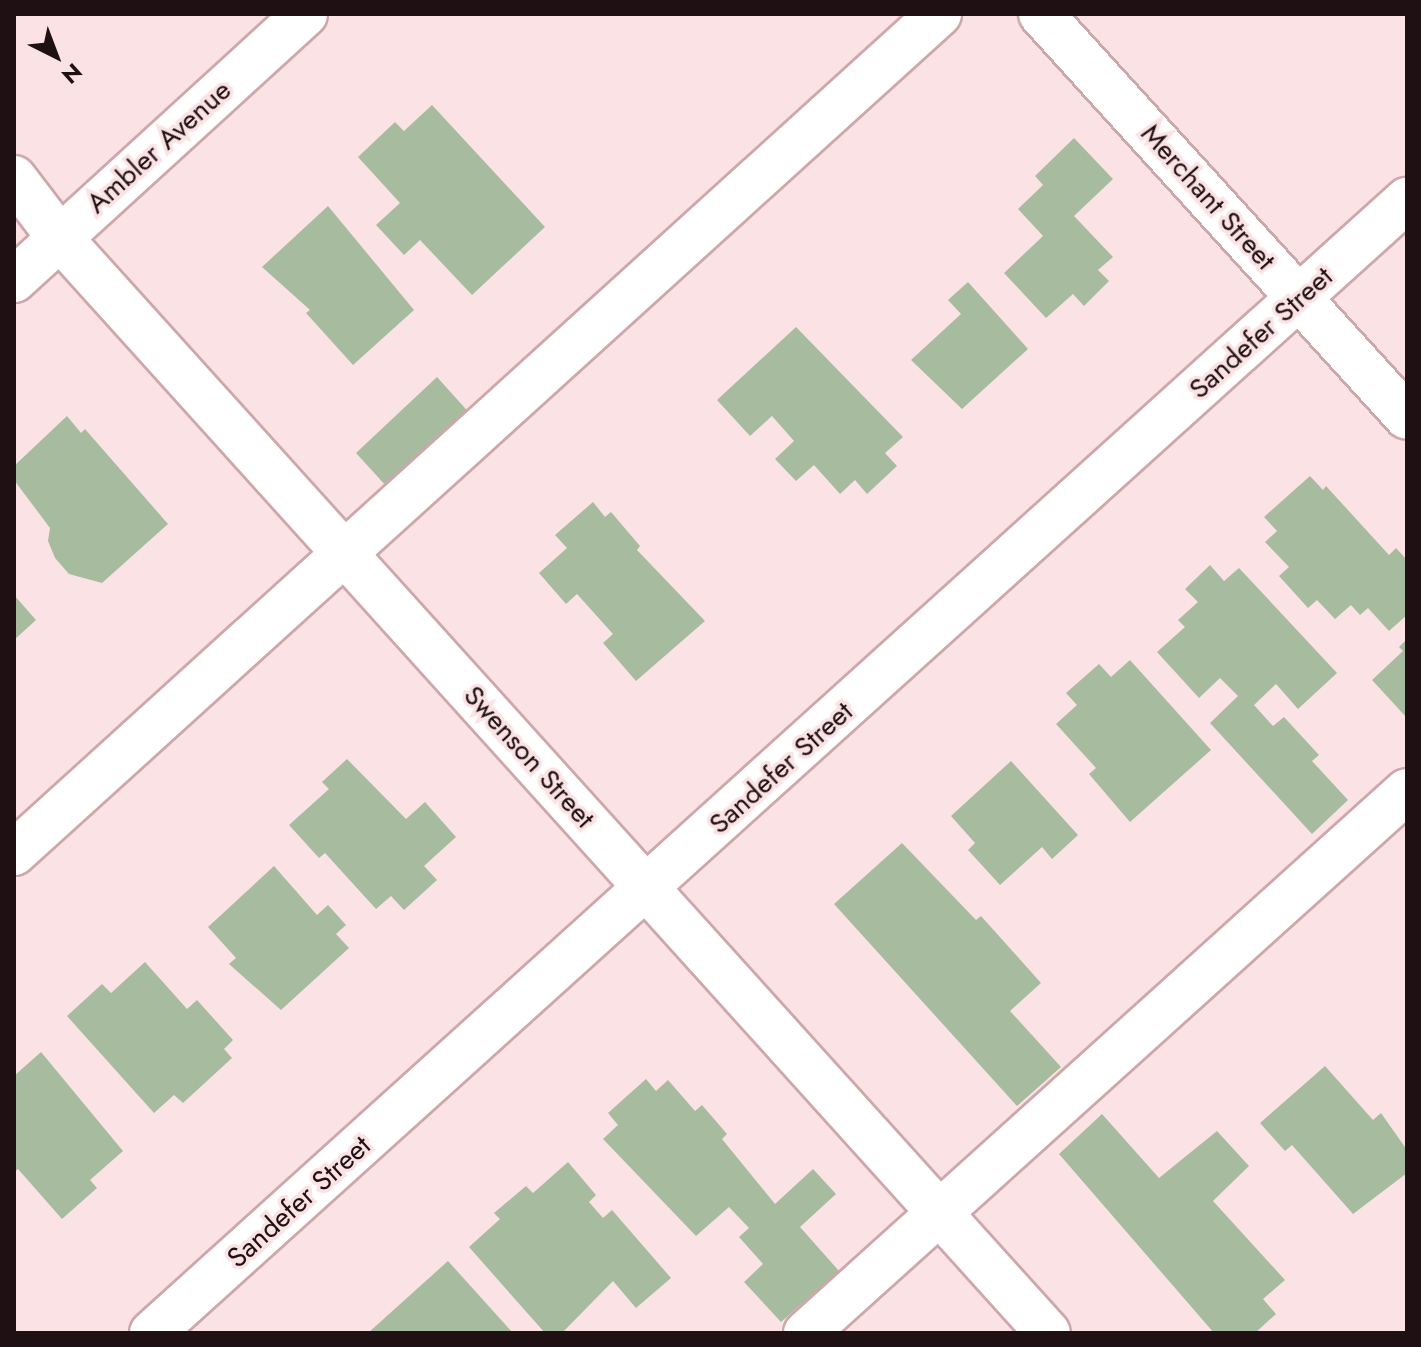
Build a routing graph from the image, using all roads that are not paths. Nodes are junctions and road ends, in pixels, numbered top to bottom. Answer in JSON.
{"nodes":[{"id":1,"x":305,"y":14,"type":"edge"},
{"id":2,"x":939,"y":14,"type":"edge"},
{"id":3,"x":1041,"y":14,"type":"edge"},
{"id":4,"x":14,"y":178,"type":"edge"},
{"id":5,"x":1407,"y":200,"type":"edge"},
{"id":6,"x":59,"y":237,"type":"junction"},
{"id":7,"x":14,"y":280,"type":"edge"},
{"id":8,"x":1300,"y":297,"type":"junction"},
{"id":9,"x":1407,"y":417,"type":"edge"},
{"id":10,"x":346,"y":554,"type":"junction"},
{"id":11,"x":1407,"y":791,"type":"edge"},
{"id":12,"x":14,"y":853,"type":"edge"},
{"id":13,"x":648,"y":890,"type":"junction"},
{"id":14,"x":939,"y":1212,"type":"junction"},
{"id":15,"x":152,"y":1333,"type":"edge"},
{"id":16,"x":806,"y":1333,"type":"edge"},
{"id":17,"x":1048,"y":1333,"type":"edge"}],
"edges":[{"from":1,"to":6,"type":"street","name":"Ambler Avenue"},
{"from":2,"to":10,"type":"street"},
{"from":3,"to":8,"type":"street","name":"Merchant Street"},
{"from":4,"to":6,"type":"street","name":"Swenson Street"},
{"from":5,"to":8,"type":"street","name":"Sandefer Street"},
{"from":6,"to":7,"type":"street","name":"Ambler Avenue"},
{"from":6,"to":10,"type":"street","name":"Swenson Street"},
{"from":8,"to":9,"type":"street","name":"Merchant Street"},
{"from":8,"to":13,"type":"street","name":"Sandefer Street"},
{"from":10,"to":12,"type":"street"},
{"from":10,"to":13,"type":"street","name":"Swenson Street"},
{"from":11,"to":14,"type":"street"},
{"from":13,"to":14,"type":"street","name":"Swenson Street"},
{"from":13,"to":15,"type":"street","name":"Sandefer Street"},
{"from":14,"to":16,"type":"street"},
{"from":14,"to":17,"type":"street","name":"Swenson Street"}]}
